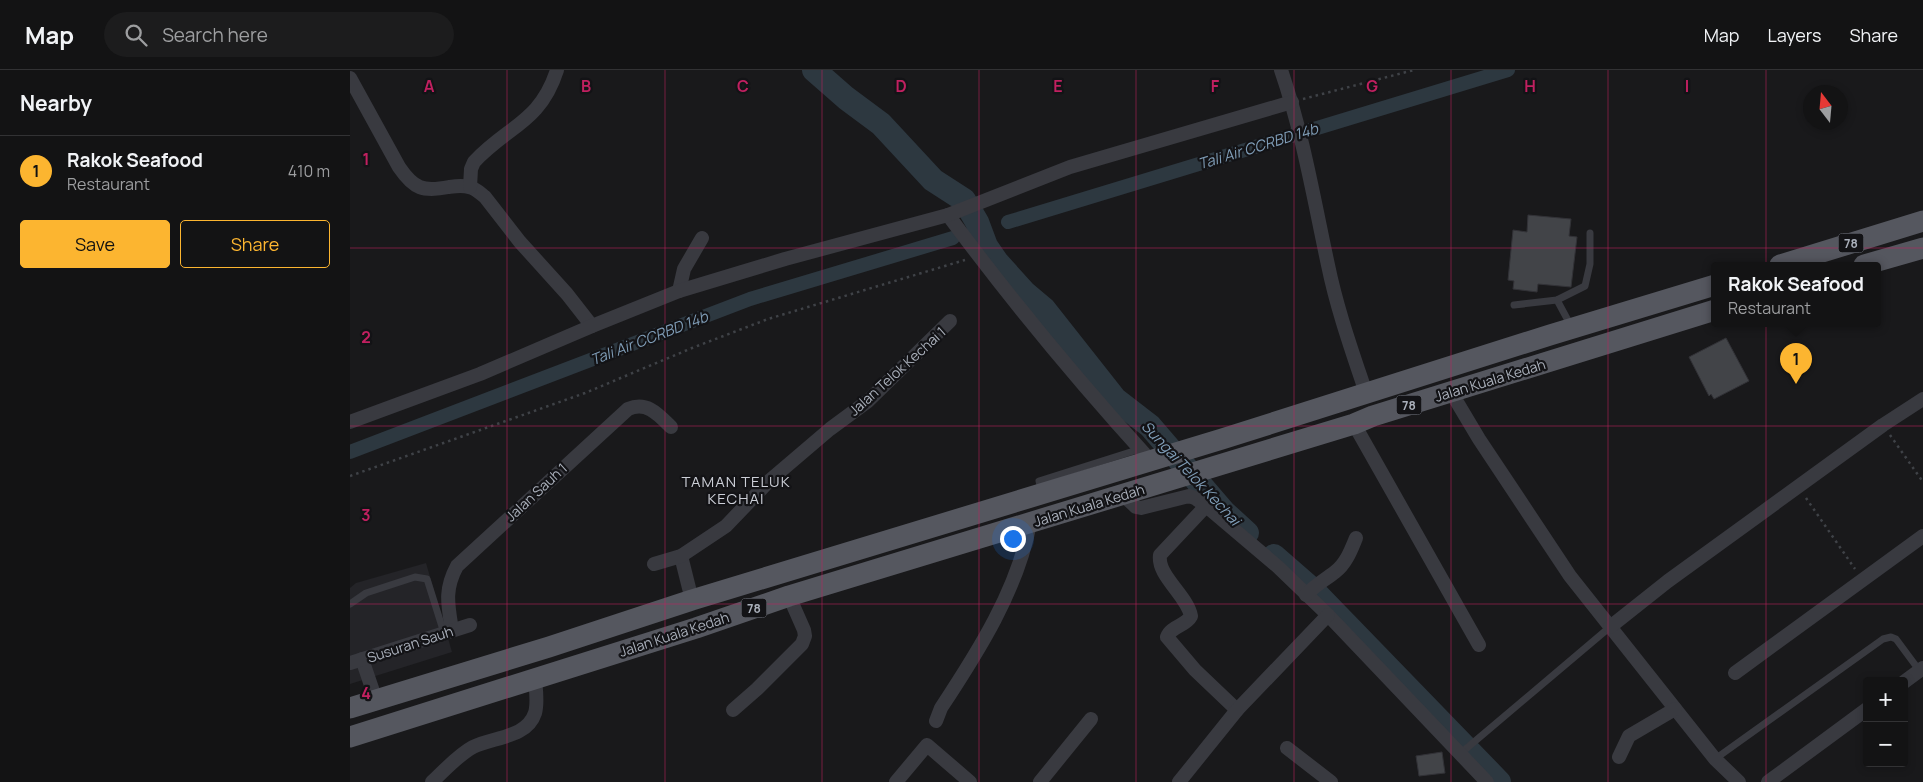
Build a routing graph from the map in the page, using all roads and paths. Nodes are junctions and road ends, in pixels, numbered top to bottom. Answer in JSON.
{"nodes":[{"id":1,"x":557,"y":70,"type":"edge"},
{"id":2,"x":1281,"y":70,"type":"edge"},
{"id":3,"x":1414,"y":70,"type":"edge"},
{"id":4,"x":350,"y":78,"type":"edge"},
{"id":5,"x":1293,"y":107,"type":"junction"},
{"id":6,"x":470,"y":187,"type":"junction"},
{"id":7,"x":954,"y":213,"type":"junction"},
{"id":8,"x":1923,"y":220,"type":"edge"},
{"id":9,"x":1896,"y":228,"type":"junction"},
{"id":10,"x":1590,"y":233,"type":"dead end"},
{"id":11,"x":702,"y":238,"type":"dead end"},
{"id":12,"x":1914,"y":251,"type":"edge"},
{"id":13,"x":978,"y":256,"type":"junction"},
{"id":14,"x":1789,"y":262,"type":"edge"},
{"id":15,"x":1875,"y":262,"type":"edge"},
{"id":16,"x":1711,"y":286,"type":"edge"},
{"id":17,"x":679,"y":291,"type":"junction"},
{"id":18,"x":1558,"y":300,"type":"junction"},
{"id":19,"x":1514,"y":306,"type":"dead end"},
{"id":20,"x":1711,"y":311,"type":"edge"},
{"id":21,"x":950,"y":321,"type":"dead end"},
{"id":22,"x":592,"y":326,"type":"junction"},
{"id":23,"x":1572,"y":328,"type":"junction"},
{"id":24,"x":1589,"y":350,"type":"junction"},
{"id":25,"x":1451,"y":392,"type":"junction"},
{"id":26,"x":1366,"y":393,"type":"junction"},
{"id":27,"x":1923,"y":399,"type":"edge"},
{"id":28,"x":350,"y":422,"type":"edge"},
{"id":29,"x":1354,"y":424,"type":"junction"},
{"id":30,"x":1883,"y":425,"type":"junction"},
{"id":31,"x":671,"y":427,"type":"dead end"},
{"id":32,"x":1148,"y":456,"type":"junction"},
{"id":33,"x":350,"y":476,"type":"edge"},
{"id":34,"x":1923,"y":482,"type":"edge"},
{"id":35,"x":1798,"y":487,"type":"junction"},
{"id":36,"x":1122,"y":494,"type":"junction"},
{"id":37,"x":1206,"y":506,"type":"junction"},
{"id":38,"x":1030,"y":523,"type":"junction"},
{"id":39,"x":1923,"y":536,"type":"edge"},
{"id":40,"x":1356,"y":538,"type":"dead end"},
{"id":41,"x":681,"y":556,"type":"junction"},
{"id":42,"x":654,"y":564,"type":"dead end"},
{"id":43,"x":1862,"y":579,"type":"junction"},
{"id":44,"x":1311,"y":590,"type":"junction"},
{"id":45,"x":789,"y":596,"type":"junction"},
{"id":46,"x":692,"y":600,"type":"junction"},
{"id":47,"x":350,"y":604,"type":"edge"},
{"id":48,"x":1328,"y":615,"type":"junction"},
{"id":49,"x":470,"y":625,"type":"dead end"},
{"id":50,"x":1610,"y":627,"type":"junction"},
{"id":51,"x":448,"y":632,"type":"junction"},
{"id":52,"x":1479,"y":645,"type":"dead end"},
{"id":53,"x":356,"y":661,"type":"edge"},
{"id":54,"x":1921,"y":669,"type":"edge"},
{"id":55,"x":1735,"y":673,"type":"dead end"},
{"id":56,"x":535,"y":679,"type":"junction"},
{"id":57,"x":1908,"y":679,"type":"edge"},
{"id":58,"x":376,"y":700,"type":"junction"},
{"id":59,"x":350,"y":708,"type":"edge"},
{"id":60,"x":1675,"y":709,"type":"junction"},
{"id":61,"x":734,"y":710,"type":"dead end"},
{"id":62,"x":1238,"y":710,"type":"junction"},
{"id":63,"x":1863,"y":712,"type":"edge"},
{"id":64,"x":1091,"y":719,"type":"dead end"},
{"id":65,"x":936,"y":721,"type":"dead end"},
{"id":66,"x":350,"y":737,"type":"edge"},
{"id":67,"x":1286,"y":748,"type":"dead end"},
{"id":68,"x":1462,"y":752,"type":"junction"},
{"id":69,"x":1618,"y":757,"type":"dead end"},
{"id":70,"x":1715,"y":759,"type":"junction"},
{"id":71,"x":1324,"y":780,"type":"edge"},
{"id":72,"x":432,"y":782,"type":"edge"},
{"id":73,"x":896,"y":782,"type":"edge"},
{"id":74,"x":970,"y":782,"type":"edge"},
{"id":75,"x":1040,"y":782,"type":"edge"},
{"id":76,"x":1178,"y":782,"type":"edge"},
{"id":77,"x":1487,"y":782,"type":"edge"},
{"id":78,"x":1739,"y":782,"type":"edge"},
{"id":79,"x":1768,"y":782,"type":"edge"}],
"edges":[{"from":1,"to":6,"type":"street"},
{"from":2,"to":5,"type":"street"},
{"from":3,"to":5,"type":"path"},
{"from":4,"to":6,"type":"street"},
{"from":5,"to":7,"type":"street"},
{"from":5,"to":26,"type":"street"},
{"from":6,"to":22,"type":"street"},
{"from":7,"to":13,"type":"street"},
{"from":7,"to":17,"type":"street"},
{"from":8,"to":9,"type":"main road","number":"78"},
{"from":9,"to":12,"type":"main road"},
{"from":9,"to":14,"type":"main road","number":"78"},
{"from":10,"to":18,"type":"lane"},
{"from":11,"to":17,"type":"street"},
{"from":12,"to":15,"type":"main road","number":"78"},
{"from":13,"to":32,"type":"street"},
{"from":13,"to":33,"type":"path"},
{"from":16,"to":23,"type":"main road","name":"Jalan Kuala Kedah","number":"78"},
{"from":17,"to":22,"type":"street"},
{"from":18,"to":19,"type":"lane"},
{"from":18,"to":23,"type":"lane"},
{"from":20,"to":24,"type":"main road","name":"Jalan Kuala Kedah","number":"78"},
{"from":21,"to":41,"type":"street","name":"Jalan Telok Kechai 1"},
{"from":22,"to":28,"type":"street"},
{"from":23,"to":24,"type":"main road"},
{"from":23,"to":26,"type":"main road","name":"Jalan Kuala Kedah","number":"78"},
{"from":24,"to":25,"type":"main road","name":"Jalan Kuala Kedah","number":"78"},
{"from":25,"to":29,"type":"main road","name":"Jalan Kuala Kedah","number":"78"},
{"from":25,"to":50,"type":"street"},
{"from":26,"to":32,"type":"main road","name":"Jalan Kuala Kedah","number":"78"},
{"from":27,"to":30,"type":"street"},
{"from":29,"to":36,"type":"main road","name":"Jalan Kuala Kedah","number":"78"},
{"from":29,"to":52,"type":"street"},
{"from":30,"to":34,"type":"path"},
{"from":30,"to":35,"type":"street"},
{"from":31,"to":51,"type":"street","name":"Jalan Sauh 1"},
{"from":32,"to":46,"type":"main road","name":"Jalan Kuala Kedah","number":"78"},
{"from":35,"to":43,"type":"path"},
{"from":35,"to":50,"type":"street"},
{"from":36,"to":37,"type":"street"},
{"from":36,"to":38,"type":"main road","name":"Jalan Kuala Kedah","number":"78"},
{"from":37,"to":44,"type":"street"},
{"from":37,"to":62,"type":"street"},
{"from":38,"to":45,"type":"main road","name":"Jalan Kuala Kedah","number":"78"},
{"from":38,"to":65,"type":"street"},
{"from":39,"to":43,"type":"street"},
{"from":40,"to":44,"type":"street"},
{"from":41,"to":42,"type":"street","name":"Jalan Telok Kechai 1"},
{"from":41,"to":46,"type":"street"},
{"from":43,"to":55,"type":"street"},
{"from":44,"to":48,"type":"street"},
{"from":45,"to":56,"type":"main road","name":"Jalan Kuala Kedah","number":"78"},
{"from":45,"to":61,"type":"street"},
{"from":46,"to":58,"type":"main road","name":"Jalan Kuala Kedah","number":"78"},
{"from":47,"to":51,"type":"lane"},
{"from":48,"to":62,"type":"street"},
{"from":48,"to":68,"type":"street"},
{"from":49,"to":51,"type":"street","name":"Susuran Sauh"},
{"from":50,"to":60,"type":"street"},
{"from":50,"to":68,"type":"lane"},
{"from":51,"to":53,"type":"street","name":"Susuran Sauh"},
{"from":53,"to":58,"type":"street"},
{"from":54,"to":57,"type":"street"},
{"from":54,"to":70,"type":"lane"},
{"from":56,"to":66,"type":"main road","name":"Jalan Kuala Kedah","number":"78"},
{"from":56,"to":72,"type":"street"},
{"from":58,"to":59,"type":"main road","name":"Jalan Kuala Kedah","number":"78"},
{"from":60,"to":69,"type":"street"},
{"from":60,"to":70,"type":"street"},
{"from":62,"to":76,"type":"street"},
{"from":63,"to":79,"type":"street"},
{"from":64,"to":75,"type":"street"},
{"from":67,"to":71,"type":"street"},
{"from":68,"to":77,"type":"street"},
{"from":70,"to":78,"type":"street"},
{"from":73,"to":74,"type":"street"}]}
